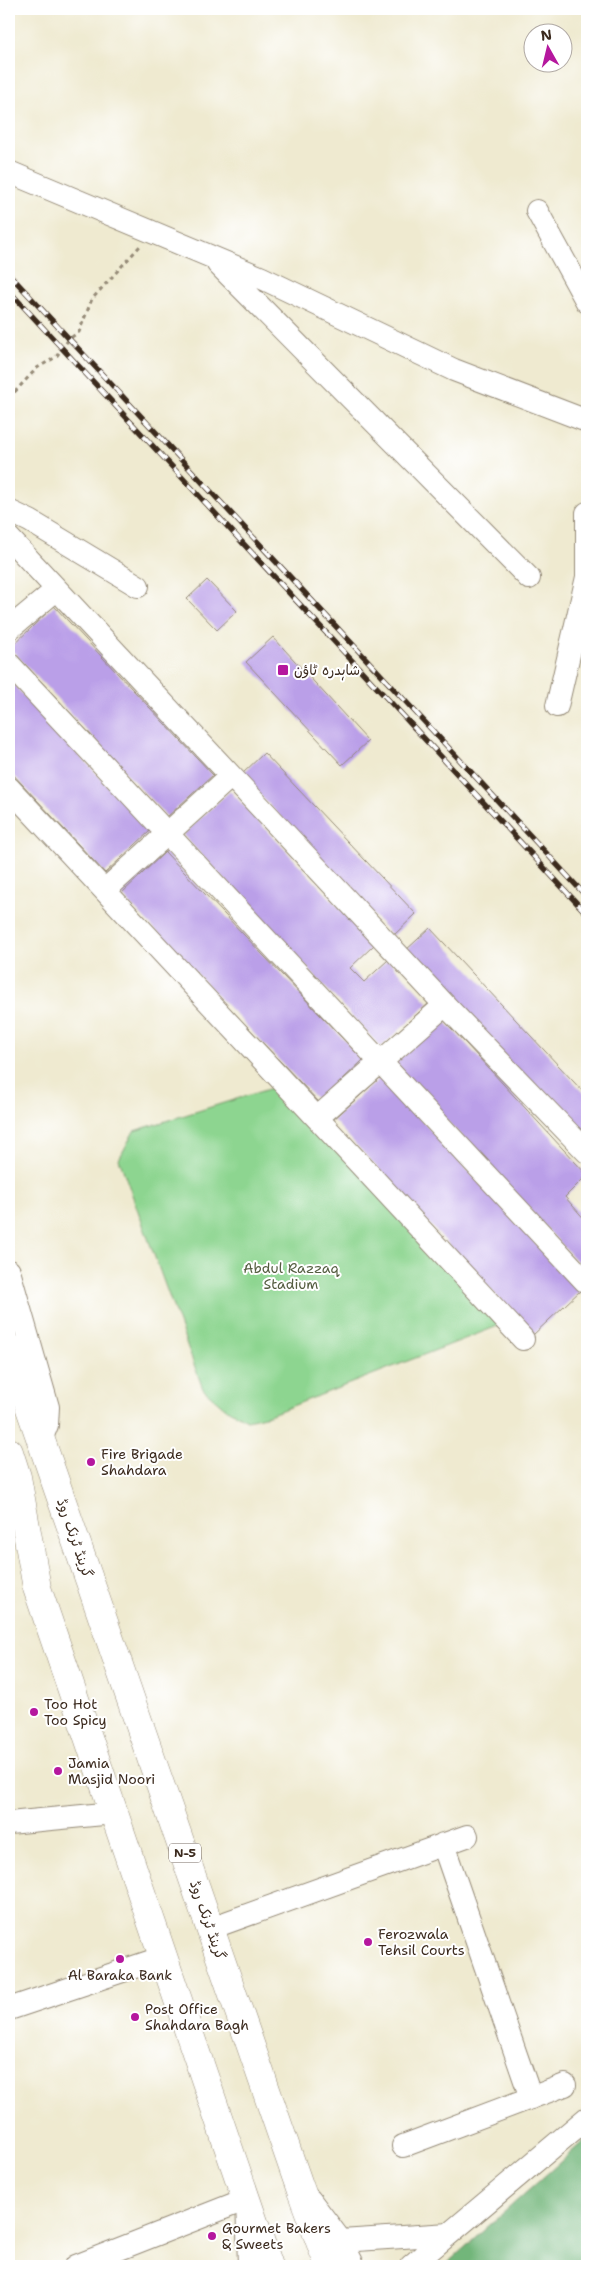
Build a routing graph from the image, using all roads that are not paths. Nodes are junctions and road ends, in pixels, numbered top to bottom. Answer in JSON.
{"nodes":[{"id":1,"x":9,"y":172,"type":"edge"},
{"id":2,"x":537,"y":211,"type":"dead end"},
{"id":3,"x":210,"y":256,"type":"junction"},
{"id":4,"x":587,"y":302,"type":"edge"},
{"id":5,"x":587,"y":422,"type":"edge"},
{"id":6,"x":9,"y":511,"type":"edge"},
{"id":7,"x":587,"y":513,"type":"edge"},
{"id":8,"x":9,"y":538,"type":"edge"},
{"id":9,"x":529,"y":578,"type":"dead end"},
{"id":10,"x":138,"y":586,"type":"dead end"},
{"id":11,"x":56,"y":590,"type":"junction"},
{"id":12,"x":9,"y":629,"type":"edge"},
{"id":13,"x":9,"y":664,"type":"edge"},
{"id":14,"x":557,"y":706,"type":"dead end"},
{"id":15,"x":231,"y":776,"type":"junction"},
{"id":16,"x":9,"y":788,"type":"edge"},
{"id":17,"x":167,"y":834,"type":"junction"},
{"id":18,"x":104,"y":890,"type":"junction"},
{"id":19,"x":444,"y":1005,"type":"junction"},
{"id":20,"x":380,"y":1062,"type":"junction"},
{"id":21,"x":317,"y":1118,"type":"junction"},
{"id":22,"x":587,"y":1152,"type":"edge"},
{"id":23,"x":9,"y":1271,"type":"edge"},
{"id":24,"x":585,"y":1281,"type":"dead end"},
{"id":25,"x":523,"y":1339,"type":"dead end"},
{"id":26,"x":9,"y":1348,"type":"edge"},
{"id":27,"x":41,"y":1440,"type":"junction"},
{"id":28,"x":11,"y":1467,"type":"edge"},
{"id":29,"x":114,"y":1813,"type":"junction"},
{"id":30,"x":9,"y":1823,"type":"edge"},
{"id":31,"x":467,"y":1836,"type":"dead end"},
{"id":32,"x":443,"y":1844,"type":"junction"},
{"id":33,"x":211,"y":1928,"type":"junction"},
{"id":34,"x":164,"y":1958,"type":"junction"},
{"id":35,"x":9,"y":2008,"type":"edge"},
{"id":36,"x":565,"y":2085,"type":"dead end"},
{"id":37,"x":531,"y":2098,"type":"junction"},
{"id":38,"x":587,"y":2118,"type":"edge"},
{"id":39,"x":403,"y":2146,"type":"dead end"},
{"id":40,"x":300,"y":2188,"type":"junction"},
{"id":41,"x":247,"y":2199,"type":"junction"},
{"id":42,"x":449,"y":2234,"type":"junction"},
{"id":43,"x":341,"y":2241,"type":"junction"},
{"id":44,"x":262,"y":2264,"type":"edge"},
{"id":45,"x":76,"y":2266,"type":"edge"},
{"id":46,"x":329,"y":2266,"type":"edge"},
{"id":47,"x":354,"y":2266,"type":"edge"},
{"id":48,"x":411,"y":2266,"type":"edge"}],
"edges":[{"from":1,"to":3,"type":"street"},
{"from":2,"to":4,"type":"street"},
{"from":3,"to":5,"type":"street"},
{"from":3,"to":9,"type":"street"},
{"from":6,"to":10,"type":"street"},
{"from":7,"to":14,"type":"street"},
{"from":8,"to":11,"type":"street"},
{"from":11,"to":12,"type":"street"},
{"from":11,"to":15,"type":"street"},
{"from":13,"to":17,"type":"street"},
{"from":15,"to":17,"type":"street"},
{"from":15,"to":19,"type":"street"},
{"from":16,"to":18,"type":"street"},
{"from":17,"to":18,"type":"street"},
{"from":17,"to":20,"type":"street"},
{"from":18,"to":21,"type":"street"},
{"from":19,"to":20,"type":"street"},
{"from":19,"to":22,"type":"street"},
{"from":20,"to":21,"type":"street"},
{"from":20,"to":24,"type":"street"},
{"from":21,"to":25,"type":"street"},
{"from":23,"to":27,"type":"street"},
{"from":26,"to":27,"type":"highway","name":"گرینڈ ٹرنک روڈ","number":"N-5"},
{"from":27,"to":33,"type":"highway","name":"گرینڈ ٹرنک روڈ","number":"N-5"},
{"from":28,"to":29,"type":"highway"},
{"from":29,"to":30,"type":"street"},
{"from":29,"to":34,"type":"highway"},
{"from":31,"to":32,"type":"street"},
{"from":32,"to":33,"type":"street"},
{"from":32,"to":37,"type":"street"},
{"from":33,"to":40,"type":"highway","name":"گرینڈ ٹرنک روڈ","number":"N-5"},
{"from":34,"to":35,"type":"street"},
{"from":34,"to":41,"type":"highway"},
{"from":36,"to":37,"type":"street"},
{"from":37,"to":39,"type":"street"},
{"from":38,"to":42,"type":"street"},
{"from":40,"to":43,"type":"street"},
{"from":40,"to":46,"type":"highway","name":"گرینڈ ٹرنک روڈ","number":"N-5"},
{"from":41,"to":44,"type":"highway"},
{"from":41,"to":45,"type":"street"},
{"from":42,"to":43,"type":"street"},
{"from":42,"to":48,"type":"street"},
{"from":43,"to":47,"type":"street"}]}
